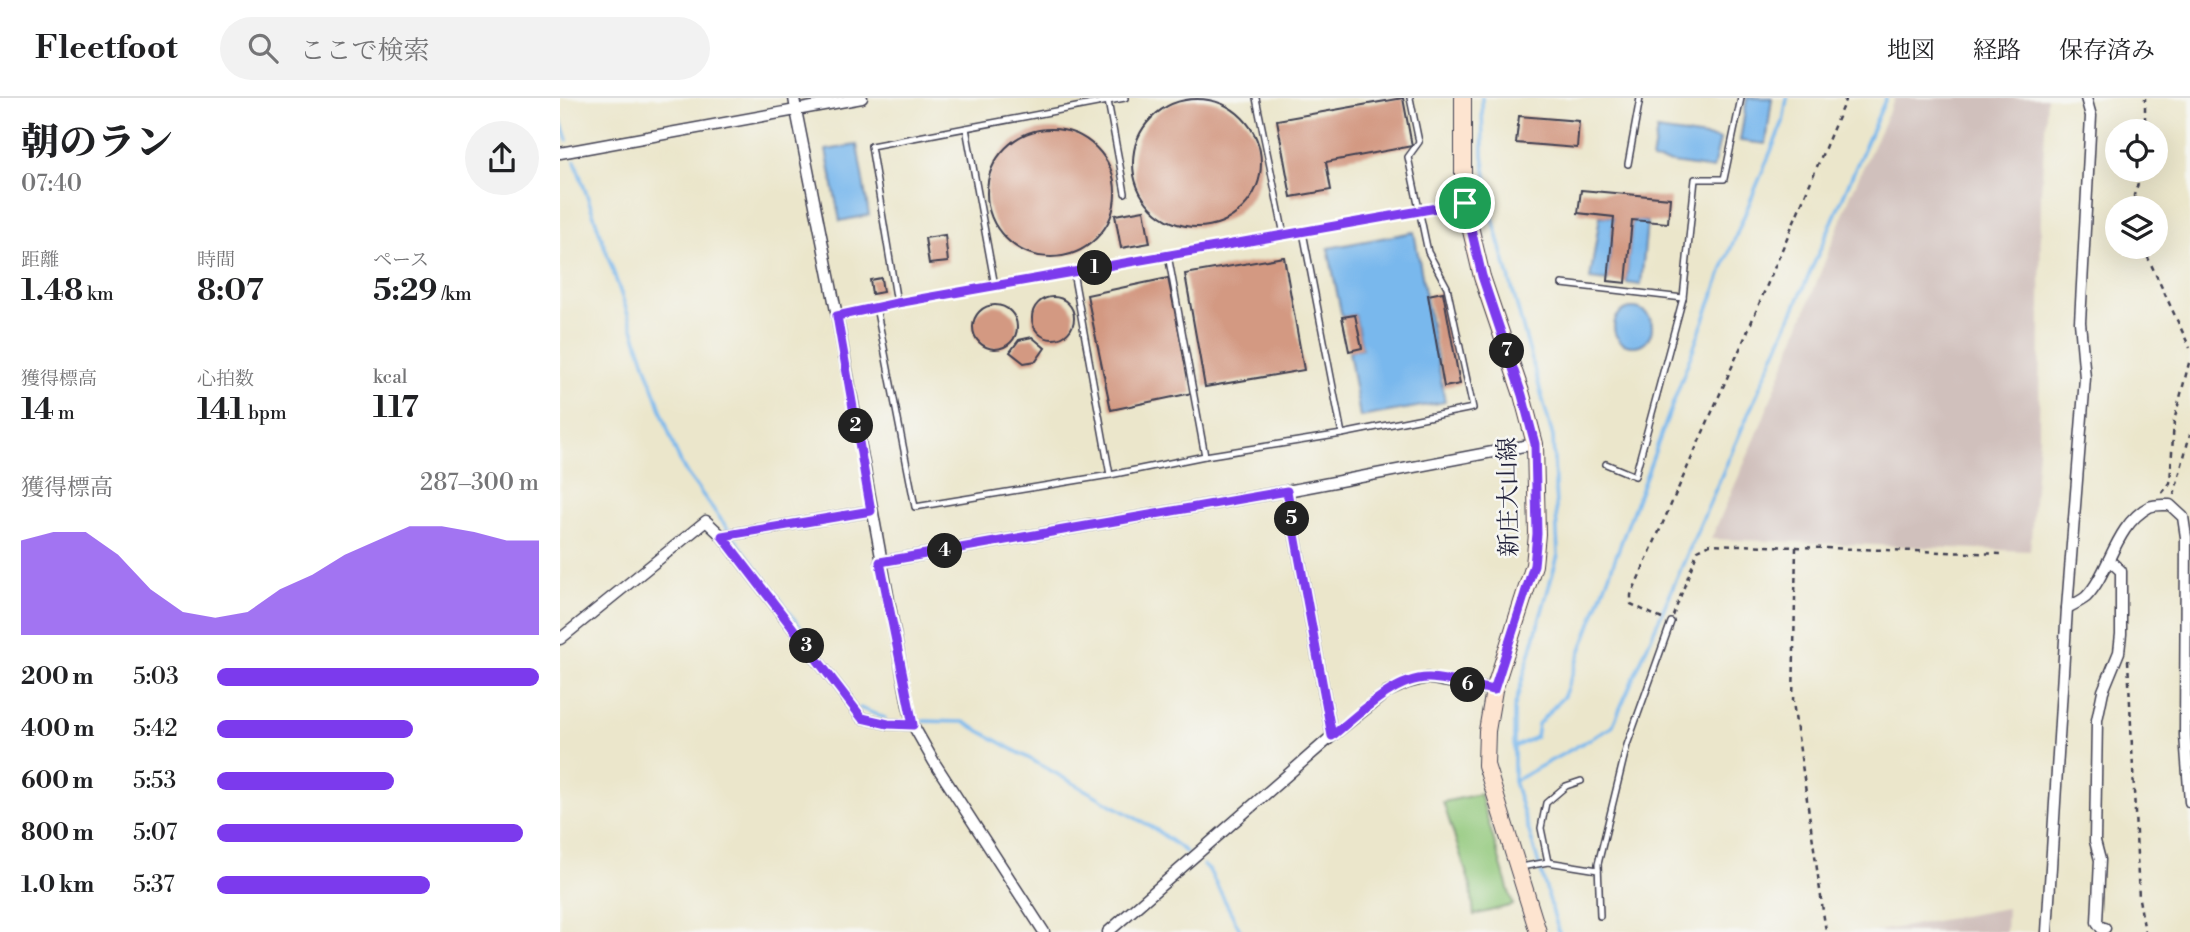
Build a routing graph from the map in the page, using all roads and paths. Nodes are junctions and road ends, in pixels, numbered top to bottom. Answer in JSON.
{"nodes":[{"id":1,"x":794,"y":98,"type":"edge"},
{"id":2,"x":862,"y":98,"type":"edge"},
{"id":3,"x":1125,"y":98,"type":"edge"},
{"id":4,"x":1256,"y":98,"type":"edge"},
{"id":5,"x":1409,"y":98,"type":"edge"},
{"id":6,"x":1463,"y":98,"type":"edge"},
{"id":7,"x":1640,"y":98,"type":"edge"},
{"id":8,"x":1741,"y":98,"type":"edge"},
{"id":9,"x":1846,"y":98,"type":"edge"},
{"id":10,"x":2086,"y":98,"type":"edge"},
{"id":11,"x":2145,"y":98,"type":"edge"},
{"id":12,"x":1107,"y":99,"type":"edge"},
{"id":13,"x":796,"y":110,"type":"junction"},
{"id":14,"x":2145,"y":119,"type":"edge"},
{"id":15,"x":966,"y":128,"type":"junction"},
{"id":16,"x":561,"y":150,"type":"edge"},
{"id":17,"x":1629,"y":164,"type":"dead end"},
{"id":18,"x":1125,"y":193,"type":"dead end"},
{"id":19,"x":1465,"y":203,"type":"junction"},
{"id":20,"x":1419,"y":211,"type":"junction"},
{"id":21,"x":1303,"y":232,"type":"junction"},
{"id":22,"x":1284,"y":235,"type":"junction"},
{"id":23,"x":1168,"y":256,"type":"junction"},
{"id":24,"x":2149,"y":259,"type":"edge"},
{"id":25,"x":1073,"y":272,"type":"junction"},
{"id":26,"x":1562,"y":284,"type":"dead end"},
{"id":27,"x":995,"y":286,"type":"junction"},
{"id":28,"x":1683,"y":298,"type":"junction"},
{"id":29,"x":897,"y":303,"type":"junction"},
{"id":30,"x":876,"y":307,"type":"junction"},
{"id":31,"x":837,"y":316,"type":"junction"},
{"id":32,"x":2190,"y":348,"type":"edge"},
{"id":33,"x":2190,"y":359,"type":"edge"},
{"id":34,"x":1342,"y":434,"type":"junction"},
{"id":35,"x":2190,"y":434,"type":"edge"},
{"id":36,"x":1535,"y":444,"type":"junction"},
{"id":37,"x":1205,"y":456,"type":"junction"},
{"id":38,"x":1606,"y":464,"type":"dead end"},
{"id":39,"x":1110,"y":475,"type":"junction"},
{"id":40,"x":1287,"y":491,"type":"junction"},
{"id":41,"x":2170,"y":505,"type":"junction"},
{"id":42,"x":2151,"y":506,"type":"junction"},
{"id":43,"x":871,"y":511,"type":"junction"},
{"id":44,"x":724,"y":536,"type":"junction"},
{"id":45,"x":1796,"y":547,"type":"junction"},
{"id":46,"x":2004,"y":554,"type":"dead end"},
{"id":47,"x":2109,"y":560,"type":"junction"},
{"id":48,"x":880,"y":562,"type":"junction"},
{"id":49,"x":2067,"y":608,"type":"junction"},
{"id":50,"x":1671,"y":622,"type":"junction"},
{"id":51,"x":560,"y":639,"type":"edge"},
{"id":52,"x":2128,"y":657,"type":"dead end"},
{"id":53,"x":1494,"y":690,"type":"junction"},
{"id":54,"x":913,"y":725,"type":"junction"},
{"id":55,"x":1332,"y":736,"type":"junction"},
{"id":56,"x":1581,"y":781,"type":"dead end"},
{"id":57,"x":2190,"y":803,"type":"edge"},
{"id":58,"x":1548,"y":862,"type":"junction"},
{"id":59,"x":1518,"y":867,"type":"junction"},
{"id":60,"x":1598,"y":870,"type":"junction"},
{"id":61,"x":1600,"y":916,"type":"dead end"},
{"id":62,"x":2105,"y":928,"type":"dead end"},
{"id":63,"x":1044,"y":932,"type":"edge"},
{"id":64,"x":1108,"y":932,"type":"edge"},
{"id":65,"x":1538,"y":932,"type":"edge"},
{"id":66,"x":1826,"y":932,"type":"edge"},
{"id":67,"x":2047,"y":932,"type":"edge"},
{"id":68,"x":2145,"y":932,"type":"edge"}],
"edges":[{"from":1,"to":13,"type":"street"},
{"from":2,"to":13,"type":"street"},
{"from":3,"to":12,"type":"lane"},
{"from":4,"to":22,"type":"lane"},
{"from":5,"to":20,"type":"lane"},
{"from":6,"to":19,"type":"main road","name":"新庄大山線"},
{"from":7,"to":17,"type":"lane"},
{"from":8,"to":28,"type":"lane"},
{"from":9,"to":50,"type":"path"},
{"from":10,"to":49,"type":"street"},
{"from":11,"to":14,"type":"path"},
{"from":12,"to":15,"type":"lane"},
{"from":12,"to":18,"type":"lane"},
{"from":13,"to":16,"type":"street"},
{"from":13,"to":31,"type":"street"},
{"from":15,"to":27,"type":"lane"},
{"from":15,"to":29,"type":"lane"},
{"from":19,"to":20,"type":"lane"},
{"from":19,"to":36,"type":"main road","name":"新庄大山線"},
{"from":20,"to":21,"type":"lane"},
{"from":20,"to":34,"type":"lane"},
{"from":21,"to":22,"type":"lane"},
{"from":21,"to":34,"type":"lane"},
{"from":22,"to":23,"type":"lane"},
{"from":23,"to":25,"type":"lane"},
{"from":23,"to":37,"type":"lane"},
{"from":24,"to":32,"type":"path"},
{"from":25,"to":27,"type":"lane"},
{"from":25,"to":39,"type":"lane"},
{"from":26,"to":28,"type":"lane"},
{"from":27,"to":29,"type":"lane"},
{"from":28,"to":38,"type":"lane"},
{"from":29,"to":30,"type":"lane"},
{"from":30,"to":31,"type":"lane"},
{"from":30,"to":39,"type":"lane"},
{"from":31,"to":43,"type":"street"},
{"from":33,"to":42,"type":"path"},
{"from":34,"to":37,"type":"lane"},
{"from":35,"to":41,"type":"path"},
{"from":36,"to":40,"type":"street"},
{"from":36,"to":53,"type":"main road","name":"新庄大山線"},
{"from":37,"to":39,"type":"lane"},
{"from":40,"to":48,"type":"street"},
{"from":40,"to":55,"type":"street"},
{"from":41,"to":42,"type":"street"},
{"from":41,"to":57,"type":"street"},
{"from":42,"to":47,"type":"street"},
{"from":43,"to":44,"type":"street"},
{"from":43,"to":48,"type":"street"},
{"from":44,"to":51,"type":"street"},
{"from":44,"to":54,"type":"street"},
{"from":45,"to":46,"type":"path"},
{"from":45,"to":50,"type":"path"},
{"from":45,"to":66,"type":"path"},
{"from":47,"to":49,"type":"street"},
{"from":47,"to":62,"type":"street"},
{"from":48,"to":54,"type":"street"},
{"from":49,"to":67,"type":"street"},
{"from":50,"to":60,"type":"lane"},
{"from":52,"to":68,"type":"path"},
{"from":53,"to":55,"type":"street"},
{"from":53,"to":59,"type":"main road","name":"新庄大山線"},
{"from":54,"to":63,"type":"street"},
{"from":55,"to":64,"type":"street"},
{"from":56,"to":58,"type":"lane"},
{"from":58,"to":59,"type":"lane"},
{"from":58,"to":60,"type":"lane"},
{"from":59,"to":65,"type":"main road","name":"新庄大山線"},
{"from":60,"to":61,"type":"lane"}]}
